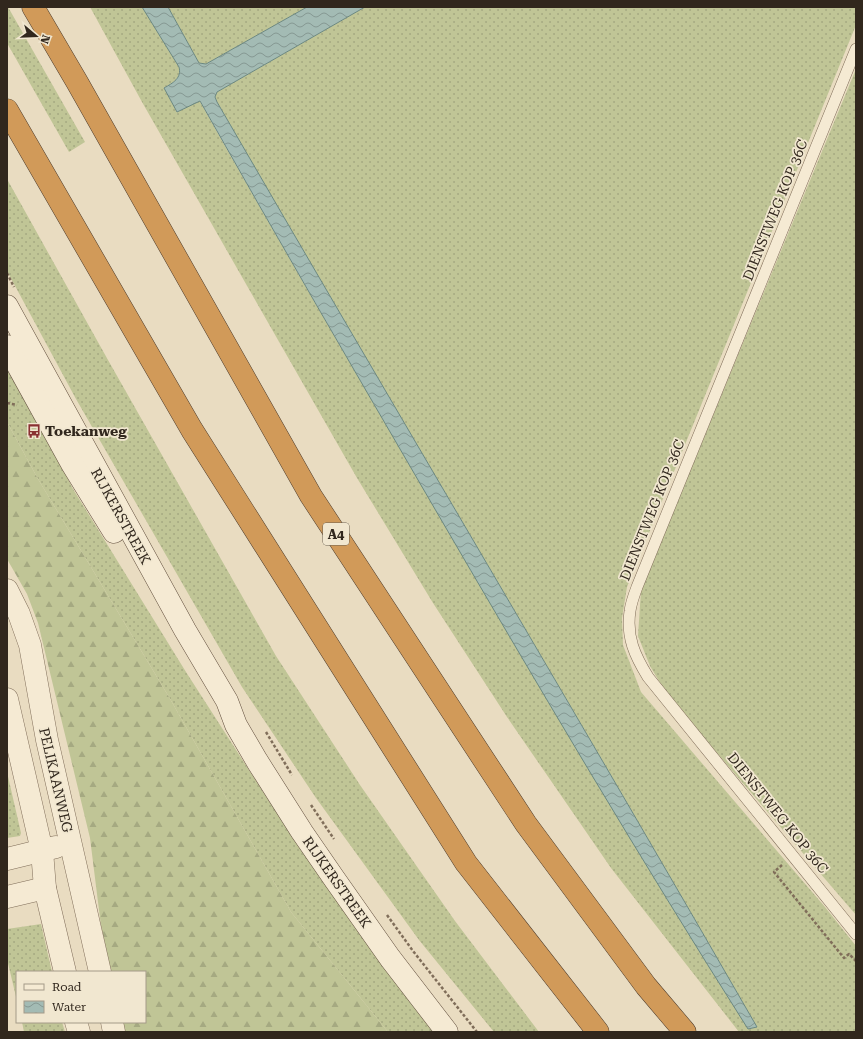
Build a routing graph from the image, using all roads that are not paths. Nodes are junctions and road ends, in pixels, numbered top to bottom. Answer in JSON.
{"nodes":[{"id":1,"x":33,"y":7,"type":"edge"},
{"id":2,"x":856,"y":49,"type":"edge"},
{"id":3,"x":7,"y":110,"type":"edge"},
{"id":4,"x":11,"y":297,"type":"edge"},
{"id":5,"x":7,"y":346,"type":"edge"},
{"id":6,"x":7,"y":590,"type":"edge"},
{"id":7,"x":7,"y":699,"type":"edge"},
{"id":8,"x":236,"y":725,"type":"junction"},
{"id":9,"x":71,"y":844,"type":"junction"},
{"id":10,"x":42,"y":851,"type":"junction"},
{"id":11,"x":7,"y":859,"type":"edge"},
{"id":12,"x":45,"y":888,"type":"junction"},
{"id":13,"x":7,"y":897,"type":"edge"},
{"id":14,"x":856,"y":934,"type":"edge"},
{"id":15,"x":65,"y":971,"type":"edge"},
{"id":16,"x":100,"y":971,"type":"edge"},
{"id":17,"x":447,"y":1032,"type":"edge"},
{"id":18,"x":598,"y":1032,"type":"edge"},
{"id":19,"x":685,"y":1032,"type":"edge"}],
"edges":[{"from":1,"to":19,"type":"highway","number":"A4"},
{"from":2,"to":14,"type":"lane","name":"DIENSTWEG KOP 36C"},
{"from":3,"to":18,"type":"highway"},
{"from":4,"to":8,"type":"street","name":"RIJKERSTREEK"},
{"from":5,"to":8,"type":"street","name":"RIJKERSTREEK"},
{"from":6,"to":9,"type":"street","name":"PELIKAANWEG"},
{"from":7,"to":10,"type":"street","name":"PELIKAANWEG"},
{"from":8,"to":17,"type":"street","name":"RIJKERSTREEK"},
{"from":9,"to":10,"type":"street"},
{"from":9,"to":16,"type":"street","name":"PELIKAANWEG"},
{"from":10,"to":11,"type":"street"},
{"from":10,"to":12,"type":"street","name":"PELIKAANWEG"},
{"from":12,"to":13,"type":"street"},
{"from":12,"to":15,"type":"street","name":"PELIKAANWEG"}]}
